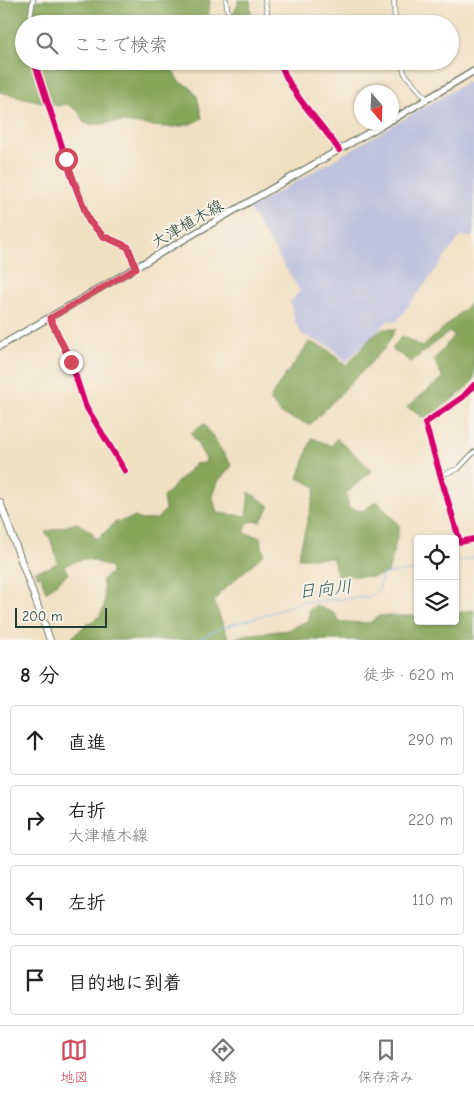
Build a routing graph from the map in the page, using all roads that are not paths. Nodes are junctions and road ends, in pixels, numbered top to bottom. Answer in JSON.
{"nodes":[{"id":1,"x":33,"y":0,"type":"edge"},
{"id":2,"x":226,"y":0,"type":"edge"},
{"id":3,"x":265,"y":0,"type":"edge"},
{"id":4,"x":394,"y":0,"type":"edge"},
{"id":5,"x":30,"y":15,"type":"edge"},
{"id":6,"x":227,"y":15,"type":"edge"},
{"id":7,"x":268,"y":15,"type":"edge"},
{"id":8,"x":395,"y":15,"type":"edge"},
{"id":9,"x":37,"y":70,"type":"edge"},
{"id":10,"x":283,"y":70,"type":"edge"},
{"id":11,"x":403,"y":70,"type":"edge"},
{"id":12,"x":474,"y":71,"type":"edge"},
{"id":13,"x":427,"y":99,"type":"junction"},
{"id":14,"x":399,"y":116,"type":"edge"},
{"id":15,"x":373,"y":130,"type":"edge"},
{"id":16,"x":339,"y":150,"type":"junction"},
{"id":17,"x":136,"y":268,"type":"junction"},
{"id":18,"x":50,"y":318,"type":"junction"},
{"id":19,"x":0,"y":346,"type":"edge"},
{"id":20,"x":474,"y":385,"type":"edge"},
{"id":21,"x":474,"y":452,"type":"edge"},
{"id":22,"x":125,"y":471,"type":"dead end"},
{"id":23,"x":441,"y":475,"type":"junction"},
{"id":24,"x":0,"y":503,"type":"edge"},
{"id":25,"x":0,"y":515,"type":"edge"},
{"id":26,"x":474,"y":538,"type":"edge"},
{"id":27,"x":45,"y":640,"type":"edge"},
{"id":28,"x":50,"y":640,"type":"edge"}],
"edges":[{"from":1,"to":5,"type":"street"},
{"from":2,"to":6,"type":"street"},
{"from":3,"to":7,"type":"street"},
{"from":4,"to":8,"type":"street"},
{"from":9,"to":17,"type":"street"},
{"from":10,"to":16,"type":"street"},
{"from":11,"to":13,"type":"street"},
{"from":12,"to":13,"type":"main road"},
{"from":13,"to":14,"type":"main road"},
{"from":15,"to":16,"type":"main road","name":"大津植木線"},
{"from":16,"to":17,"type":"main road","name":"大津植木線"},
{"from":17,"to":18,"type":"main road","name":"大津植木線"},
{"from":18,"to":19,"type":"main road","name":"大津植木線"},
{"from":18,"to":22,"type":"street"},
{"from":20,"to":23,"type":"street"},
{"from":21,"to":23,"type":"street"},
{"from":23,"to":26,"type":"street"},
{"from":24,"to":28,"type":"highway"},
{"from":25,"to":27,"type":"highway"}]}
